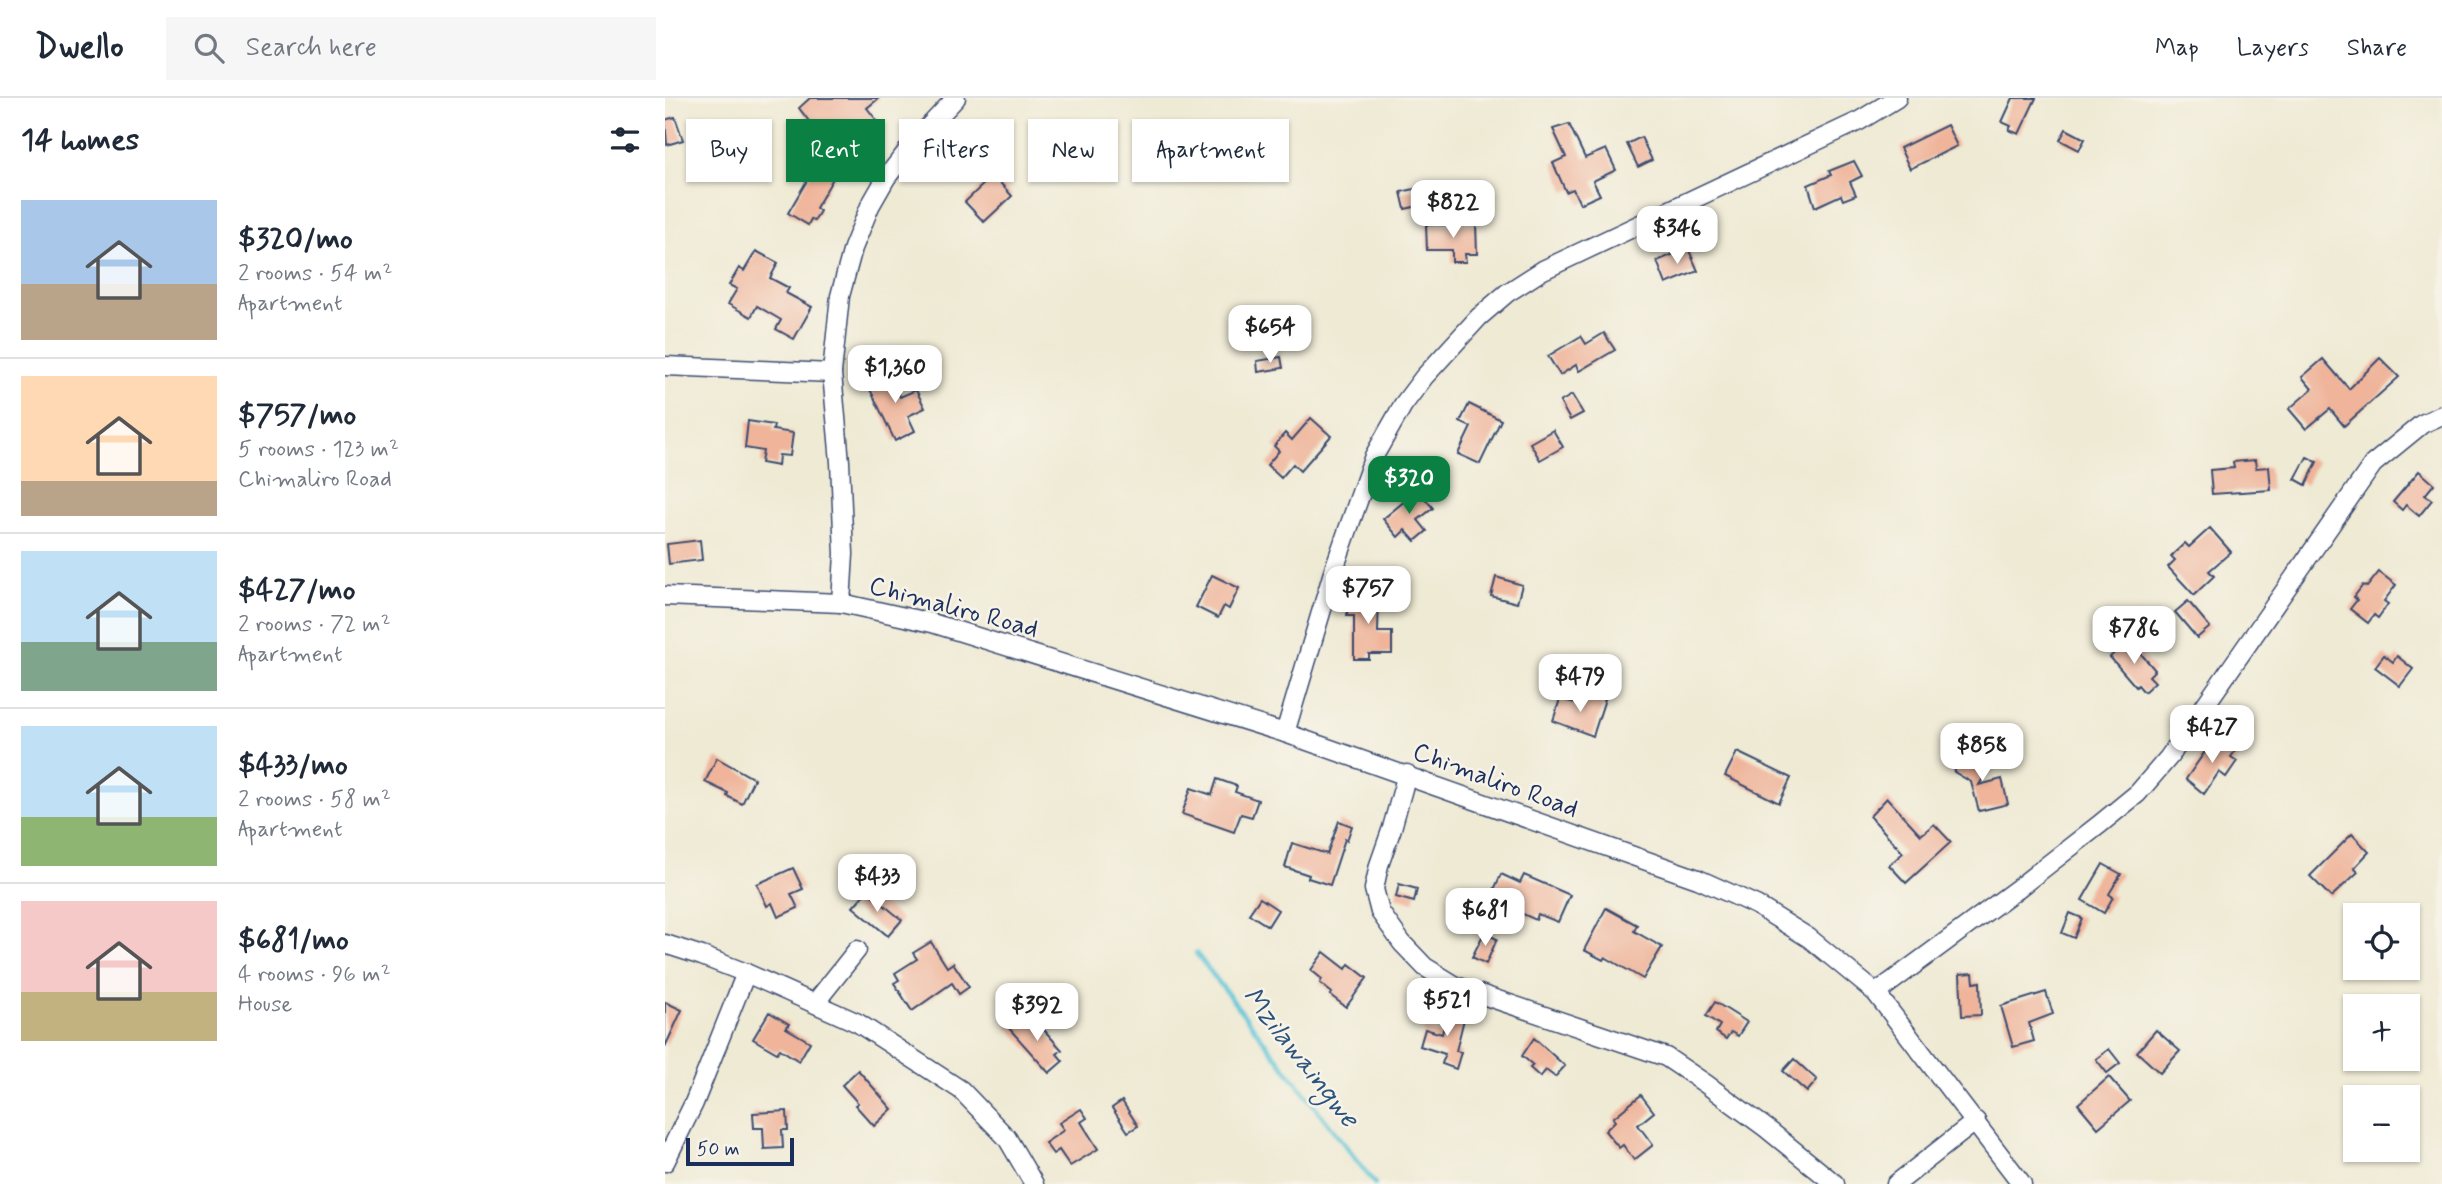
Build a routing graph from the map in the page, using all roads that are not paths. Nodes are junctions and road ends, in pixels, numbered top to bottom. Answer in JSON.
{"nodes":[{"id":1,"x":956,"y":98,"type":"edge"},
{"id":2,"x":1897,"y":98,"type":"edge"},
{"id":3,"x":665,"y":366,"type":"edge"},
{"id":4,"x":832,"y":373,"type":"junction"},
{"id":5,"x":2442,"y":415,"type":"edge"},
{"id":6,"x":665,"y":596,"type":"edge"},
{"id":7,"x":841,"y":603,"type":"junction"},
{"id":8,"x":1285,"y":733,"type":"junction"},
{"id":9,"x":1406,"y":774,"type":"junction"},
{"id":10,"x":665,"y":944,"type":"edge"},
{"id":11,"x":857,"y":950,"type":"dead end"},
{"id":12,"x":746,"y":973,"type":"junction"},
{"id":13,"x":1876,"y":993,"type":"junction"},
{"id":14,"x":814,"y":1003,"type":"junction"},
{"id":15,"x":1976,"y":1121,"type":"junction"},
{"id":16,"x":665,"y":1162,"type":"edge"},
{"id":17,"x":1034,"y":1184,"type":"edge"},
{"id":18,"x":1835,"y":1184,"type":"edge"},
{"id":19,"x":1896,"y":1184,"type":"edge"},
{"id":20,"x":2022,"y":1184,"type":"edge"}],
"edges":[{"from":1,"to":4,"type":"street"},
{"from":2,"to":8,"type":"street"},
{"from":3,"to":4,"type":"street"},
{"from":4,"to":7,"type":"street"},
{"from":5,"to":13,"type":"street"},
{"from":6,"to":7,"type":"street","name":"Chimaliro Road"},
{"from":7,"to":8,"type":"street","name":"Chimaliro Road"},
{"from":8,"to":9,"type":"street","name":"Chimaliro Road"},
{"from":9,"to":13,"type":"street","name":"Chimaliro Road"},
{"from":9,"to":18,"type":"street"},
{"from":10,"to":12,"type":"street"},
{"from":11,"to":14,"type":"street"},
{"from":12,"to":14,"type":"street"},
{"from":12,"to":16,"type":"street"},
{"from":13,"to":15,"type":"street","name":"Chimaliro Road"},
{"from":14,"to":17,"type":"street"},
{"from":15,"to":19,"type":"street"},
{"from":15,"to":20,"type":"street","name":"Chimaliro Road"}]}
